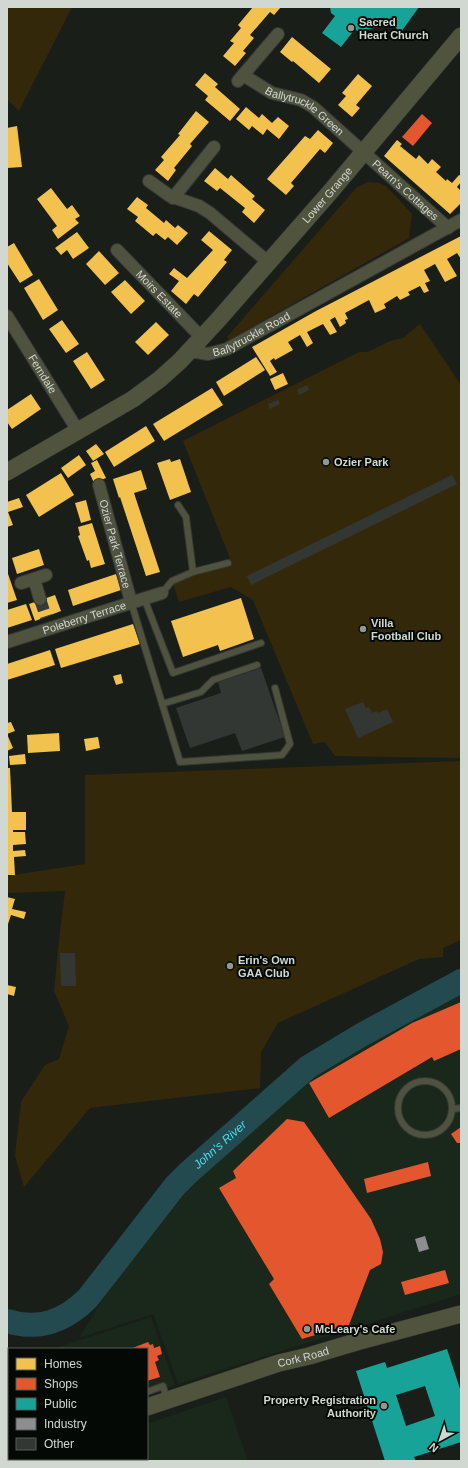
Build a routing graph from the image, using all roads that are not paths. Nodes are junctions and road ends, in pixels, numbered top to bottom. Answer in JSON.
{"nodes":[{"id":1,"x":278,"y":34,"type":"dead end"},
{"id":2,"x":461,"y":36,"type":"edge"},
{"id":3,"x":214,"y":147,"type":"dead end"},
{"id":4,"x":363,"y":152,"type":"junction"},
{"id":5,"x":149,"y":181,"type":"dead end"},
{"id":6,"x":173,"y":198,"type":"junction"},
{"id":7,"x":461,"y":220,"type":"edge"},
{"id":8,"x":448,"y":228,"type":"junction"},
{"id":9,"x":117,"y":250,"type":"dead end"},
{"id":10,"x":268,"y":262,"type":"junction"},
{"id":11,"x":7,"y":316,"type":"edge"},
{"id":12,"x":202,"y":338,"type":"junction"},
{"id":13,"x":190,"y":351,"type":"junction"},
{"id":14,"x":78,"y":431,"type":"junction"},
{"id":15,"x":7,"y":472,"type":"edge"},
{"id":16,"x":99,"y":485,"type":"dead end"},
{"id":17,"x":178,"y":505,"type":"dead end"},
{"id":18,"x":228,"y":563,"type":"dead end"},
{"id":19,"x":193,"y":572,"type":"junction"},
{"id":20,"x":46,"y":575,"type":"dead end"},
{"id":21,"x":34,"y":579,"type":"junction"},
{"id":22,"x":21,"y":583,"type":"dead end"},
{"id":23,"x":162,"y":593,"type":"joint"},
{"id":24,"x":144,"y":598,"type":"junction"},
{"id":25,"x":40,"y":600,"type":"tunnel mouth"},
{"id":26,"x":131,"y":602,"type":"junction"},
{"id":27,"x":7,"y":642,"type":"edge"},
{"id":28,"x":261,"y":643,"type":"dead end"},
{"id":29,"x":257,"y":665,"type":"dead end"},
{"id":30,"x":275,"y":688,"type":"dead end"},
{"id":31,"x":162,"y":704,"type":"junction"},
{"id":32,"x":461,"y":1108,"type":"edge"},
{"id":33,"x":453,"y":1109,"type":"junction"},
{"id":34,"x":461,"y":1314,"type":"edge"},
{"id":35,"x":148,"y":1392,"type":"edge"},
{"id":36,"x":167,"y":1400,"type":"junction"},
{"id":37,"x":148,"y":1407,"type":"edge"}],
"edges":[{"from":1,"to":4,"type":"street","name":"Ballytruckle Green"},
{"from":2,"to":4,"type":"main road","name":"Lower Grange"},
{"from":3,"to":6,"type":"street"},
{"from":4,"to":8,"type":"street","name":"Pearn's Cottages"},
{"from":4,"to":10,"type":"main road","name":"Lower Grange"},
{"from":5,"to":6,"type":"street"},
{"from":6,"to":10,"type":"street"},
{"from":7,"to":8,"type":"street","name":"Ballytruckle Road"},
{"from":8,"to":13,"type":"street","name":"Ballytruckle Road"},
{"from":9,"to":12,"type":"street","name":"Moirs Estate"},
{"from":10,"to":12,"type":"main road","name":"Lower Grange"},
{"from":11,"to":14,"type":"street","name":"Ferndale"},
{"from":12,"to":13,"type":"main road","name":"Lower Grange"},
{"from":13,"to":14,"type":"main road"},
{"from":14,"to":15,"type":"main road"},
{"from":16,"to":26,"type":"street","name":"Ozier Park Terrace"},
{"from":17,"to":19,"type":"lane"},
{"from":18,"to":19,"type":"lane"},
{"from":19,"to":23,"type":"lane"},
{"from":20,"to":21,"type":"street"},
{"from":21,"to":22,"type":"street"},
{"from":21,"to":25,"type":"street"},
{"from":23,"to":24,"type":"street","name":"Poleberry Terrace"},
{"from":24,"to":26,"type":"street","name":"Poleberry Terrace"},
{"from":24,"to":28,"type":"lane"},
{"from":26,"to":27,"type":"street","name":"Poleberry Terrace"},
{"from":26,"to":31,"type":"lane"},
{"from":29,"to":31,"type":"lane"},
{"from":30,"to":31,"type":"lane"},
{"from":32,"to":33,"type":"lane"},
{"from":33,"to":33,"type":"lane"},
{"from":34,"to":36,"type":"main road","name":"Cork Road"},
{"from":35,"to":36,"type":"lane"},
{"from":36,"to":37,"type":"main road","name":"Cork Road"}]}
